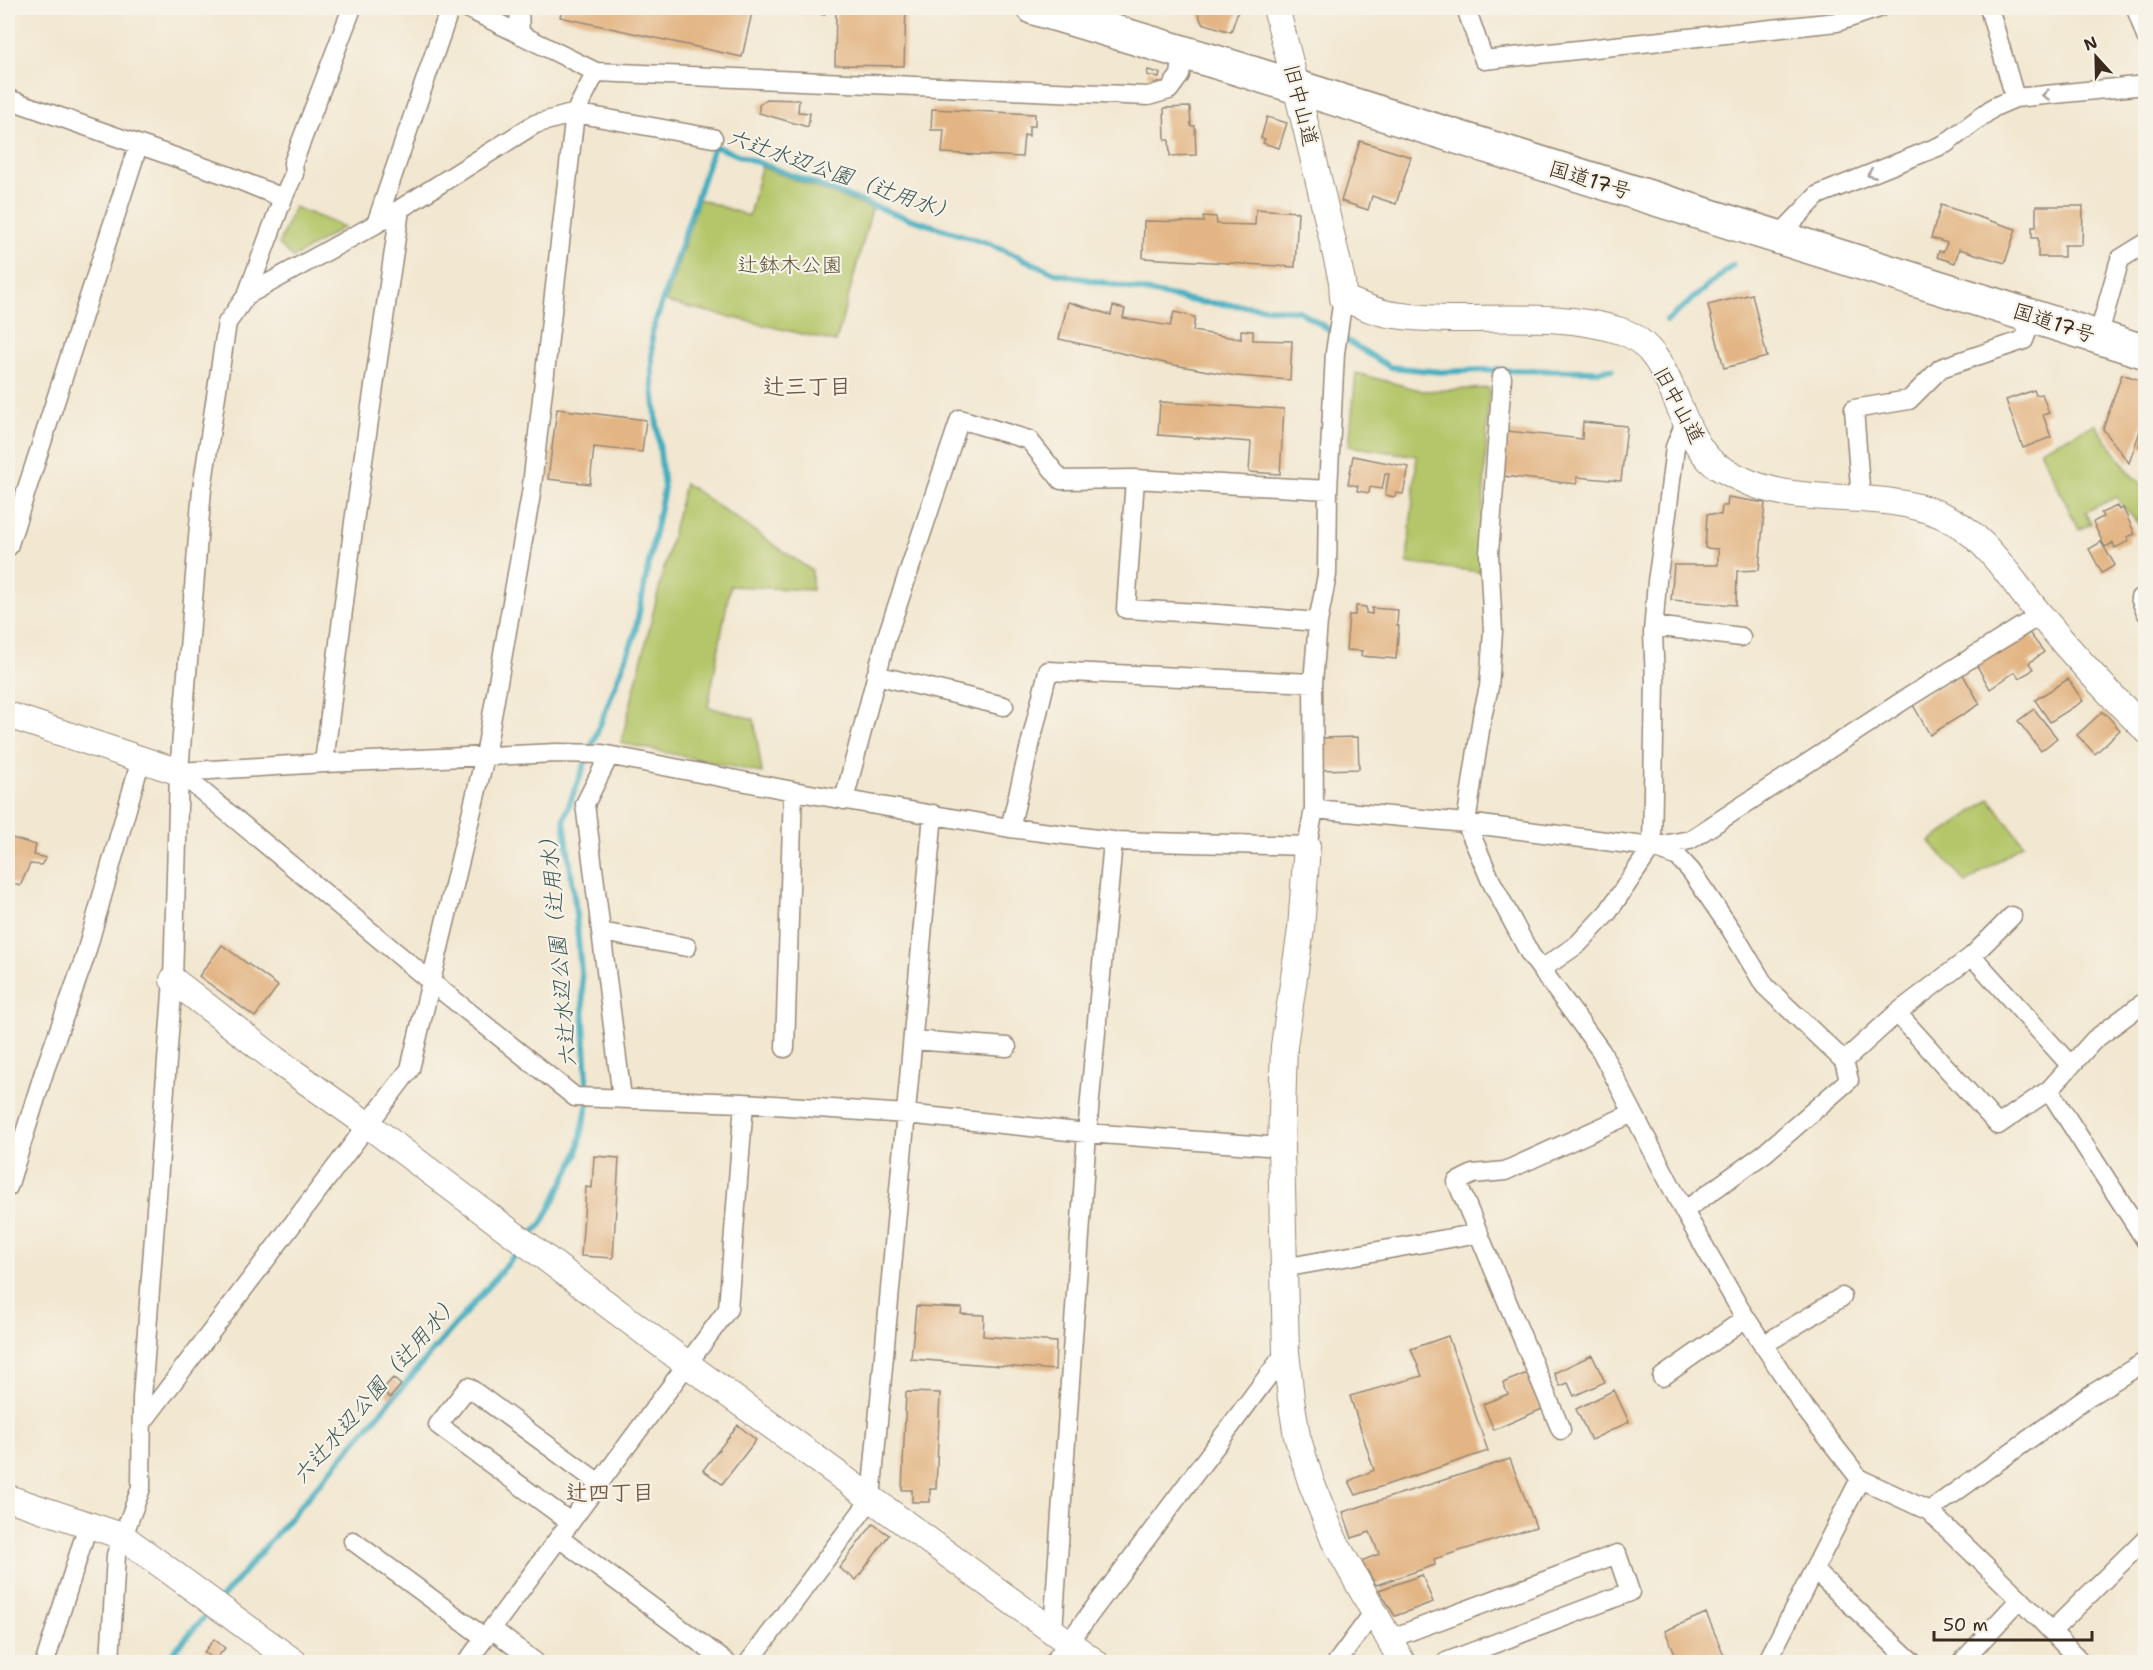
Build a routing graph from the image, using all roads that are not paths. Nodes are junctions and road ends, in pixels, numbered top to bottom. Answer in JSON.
{"nodes":[{"id":1,"x":352,"y":8,"type":"edge"},
{"id":2,"x":450,"y":8,"type":"edge"},
{"id":3,"x":467,"y":8,"type":"edge"},
{"id":4,"x":519,"y":8,"type":"edge"},
{"id":5,"x":1034,"y":8,"type":"edge"},
{"id":6,"x":1276,"y":8,"type":"edge"},
{"id":7,"x":1467,"y":8,"type":"edge"},
{"id":8,"x":1879,"y":8,"type":"edge"},
{"id":9,"x":1989,"y":8,"type":"edge"},
{"id":10,"x":2136,"y":8,"type":"edge"},
{"id":11,"x":1825,"y":15,"type":"edge"},
{"id":12,"x":520,"y":35,"type":"junction"},
{"id":13,"x":2145,"y":37,"type":"edge"},
{"id":14,"x":1183,"y":52,"type":"junction"},
{"id":15,"x":596,"y":72,"type":"junction"},
{"id":16,"x":2145,"y":85,"type":"edge"},
{"id":17,"x":1298,"y":88,"type":"junction"},
{"id":18,"x":2016,"y":98,"type":"junction"},
{"id":19,"x":8,"y":99,"type":"edge"},
{"id":20,"x":575,"y":113,"type":"junction"},
{"id":21,"x":713,"y":138,"type":"dead end"},
{"id":22,"x":138,"y":146,"type":"junction"},
{"id":23,"x":283,"y":198,"type":"junction"},
{"id":24,"x":400,"y":210,"type":"junction"},
{"id":25,"x":376,"y":224,"type":"junction"},
{"id":26,"x":1777,"y":238,"type":"junction"},
{"id":27,"x":2145,"y":243,"type":"edge"},
{"id":28,"x":247,"y":295,"type":"junction"},
{"id":29,"x":1343,"y":298,"type":"junction"},
{"id":30,"x":2033,"y":316,"type":"junction"},
{"id":31,"x":2098,"y":337,"type":"junction"},
{"id":32,"x":2145,"y":352,"type":"edge"},
{"id":33,"x":1502,"y":376,"type":"dead end"},
{"id":34,"x":1685,"y":423,"type":"junction"},
{"id":35,"x":1135,"y":479,"type":"junction"},
{"id":36,"x":1328,"y":490,"type":"junction"},
{"id":37,"x":1862,"y":500,"type":"junction"},
{"id":38,"x":8,"y":547,"type":"edge"},
{"id":39,"x":2040,"y":615,"type":"junction"},
{"id":40,"x":1318,"y":622,"type":"junction"},
{"id":41,"x":1654,"y":626,"type":"junction"},
{"id":42,"x":1741,"y":637,"type":"dead end"},
{"id":43,"x":876,"y":675,"type":"junction"},
{"id":44,"x":1313,"y":683,"type":"junction"},
{"id":45,"x":1004,"y":706,"type":"dead end"},
{"id":46,"x":8,"y":715,"type":"edge"},
{"id":47,"x":2145,"y":730,"type":"edge"},
{"id":48,"x":485,"y":756,"type":"junction"},
{"id":49,"x":609,"y":756,"type":"junction"},
{"id":50,"x":141,"y":759,"type":"junction"},
{"id":51,"x":324,"y":763,"type":"junction"},
{"id":52,"x":179,"y":772,"type":"junction"},
{"id":53,"x":792,"y":791,"type":"junction"},
{"id":54,"x":844,"y":800,"type":"junction"},
{"id":55,"x":1314,"y":808,"type":"junction"},
{"id":56,"x":933,"y":814,"type":"junction"},
{"id":57,"x":1466,"y":823,"type":"junction"},
{"id":58,"x":1010,"y":828,"type":"junction"},
{"id":59,"x":1113,"y":841,"type":"junction"},
{"id":60,"x":1307,"y":846,"type":"junction"},
{"id":61,"x":1652,"y":847,"type":"junction"},
{"id":62,"x":2012,"y":916,"type":"dead end"},
{"id":63,"x":601,"y":932,"type":"junction"},
{"id":64,"x":687,"y":947,"type":"dead end"},
{"id":65,"x":1972,"y":956,"type":"junction"},
{"id":66,"x":1542,"y":969,"type":"junction"},
{"id":67,"x":173,"y":980,"type":"junction"},
{"id":68,"x":430,"y":981,"type":"junction"},
{"id":69,"x":2145,"y":1001,"type":"edge"},
{"id":70,"x":1897,"y":1013,"type":"junction"},
{"id":71,"x":913,"y":1040,"type":"junction"},
{"id":72,"x":1007,"y":1047,"type":"dead end"},
{"id":73,"x":785,"y":1048,"type":"dead end"},
{"id":74,"x":1844,"y":1061,"type":"junction"},
{"id":75,"x":2071,"y":1066,"type":"junction"},
{"id":76,"x":2049,"y":1090,"type":"junction"},
{"id":77,"x":622,"y":1098,"type":"junction"},
{"id":78,"x":744,"y":1103,"type":"junction"},
{"id":79,"x":1633,"y":1113,"type":"junction"},
{"id":80,"x":906,"y":1114,"type":"junction"},
{"id":81,"x":368,"y":1125,"type":"junction"},
{"id":82,"x":1087,"y":1133,"type":"junction"},
{"id":83,"x":1281,"y":1146,"type":"junction"},
{"id":84,"x":8,"y":1187,"type":"edge"},
{"id":85,"x":1684,"y":1211,"type":"junction"},
{"id":86,"x":1479,"y":1233,"type":"junction"},
{"id":87,"x":2145,"y":1241,"type":"edge"},
{"id":88,"x":1283,"y":1268,"type":"junction"},
{"id":89,"x":1842,"y":1297,"type":"dead end"},
{"id":90,"x":1746,"y":1318,"type":"junction"},
{"id":91,"x":1764,"y":1345,"type":"junction"},
{"id":92,"x":1286,"y":1352,"type":"junction"},
{"id":93,"x":2145,"y":1360,"type":"edge"},
{"id":94,"x":687,"y":1364,"type":"junction"},
{"id":95,"x":1662,"y":1377,"type":"dead end"},
{"id":96,"x":142,"y":1423,"type":"junction"},
{"id":97,"x":1561,"y":1430,"type":"dead end"},
{"id":98,"x":1860,"y":1479,"type":"junction"},
{"id":99,"x":599,"y":1483,"type":"junction"},
{"id":100,"x":8,"y":1498,"type":"edge"},
{"id":101,"x":871,"y":1499,"type":"junction"},
{"id":102,"x":1929,"y":1511,"type":"junction"},
{"id":103,"x":570,"y":1522,"type":"junction"},
{"id":104,"x":88,"y":1525,"type":"junction"},
{"id":105,"x":122,"y":1536,"type":"junction"},
{"id":106,"x":559,"y":1538,"type":"junction"},
{"id":107,"x":2145,"y":1538,"type":"edge"},
{"id":108,"x":353,"y":1541,"type":"dead end"},
{"id":109,"x":1814,"y":1570,"type":"junction"},
{"id":110,"x":2020,"y":1599,"type":"junction"},
{"id":111,"x":1373,"y":1613,"type":"junction"},
{"id":112,"x":2052,"y":1631,"type":"junction"},
{"id":113,"x":488,"y":1634,"type":"junction"},
{"id":114,"x":1389,"y":1639,"type":"junction"},
{"id":115,"x":1058,"y":1645,"type":"edge"},
{"id":116,"x":45,"y":1662,"type":"edge"},
{"id":117,"x":110,"y":1662,"type":"edge"},
{"id":118,"x":294,"y":1662,"type":"edge"},
{"id":119,"x":467,"y":1662,"type":"edge"},
{"id":120,"x":535,"y":1662,"type":"edge"},
{"id":121,"x":726,"y":1662,"type":"edge"},
{"id":122,"x":749,"y":1662,"type":"edge"},
{"id":123,"x":1095,"y":1662,"type":"edge"},
{"id":124,"x":1337,"y":1662,"type":"edge"},
{"id":125,"x":1402,"y":1662,"type":"edge"},
{"id":126,"x":1446,"y":1662,"type":"edge"},
{"id":127,"x":1767,"y":1662,"type":"edge"},
{"id":128,"x":1912,"y":1662,"type":"edge"},
{"id":129,"x":1962,"y":1662,"type":"edge"},
{"id":130,"x":2081,"y":1662,"type":"edge"}],
"edges":[{"from":1,"to":23,"type":"street"},
{"from":2,"to":25,"type":"street"},
{"from":3,"to":12,"type":"street"},
{"from":4,"to":12,"type":"street"},
{"from":5,"to":14,"type":"highway","name":"国道17号"},
{"from":6,"to":17,"type":"street","name":"旧中山道"},
{"from":7,"to":11,"type":"street"},
{"from":8,"to":11,"type":"street"},
{"from":9,"to":18,"type":"street"},
{"from":10,"to":13,"type":"street"},
{"from":12,"to":15,"type":"street"},
{"from":14,"to":15,"type":"street"},
{"from":14,"to":17,"type":"highway","name":"国道17号"},
{"from":15,"to":20,"type":"street"},
{"from":16,"to":18,"type":"street","one_way":true},
{"from":17,"to":26,"type":"highway","name":"国道17号"},
{"from":17,"to":29,"type":"street","name":"旧中山道"},
{"from":18,"to":26,"type":"street","one_way":true},
{"from":19,"to":22,"type":"street"},
{"from":20,"to":21,"type":"street"},
{"from":20,"to":24,"type":"street"},
{"from":20,"to":48,"type":"street"},
{"from":22,"to":23,"type":"street"},
{"from":22,"to":38,"type":"street"},
{"from":23,"to":28,"type":"street"},
{"from":24,"to":25,"type":"street"},
{"from":24,"to":51,"type":"street"},
{"from":25,"to":28,"type":"street"},
{"from":26,"to":30,"type":"highway","name":"国道17号"},
{"from":27,"to":31,"type":"street"},
{"from":28,"to":52,"type":"street"},
{"from":29,"to":34,"type":"street","name":"旧中山道"},
{"from":29,"to":36,"type":"street"},
{"from":30,"to":31,"type":"highway","name":"国道17号"},
{"from":30,"to":37,"type":"street"},
{"from":31,"to":32,"type":"highway","name":"国道17号"},
{"from":33,"to":57,"type":"street"},
{"from":34,"to":37,"type":"street","name":"旧中山道"},
{"from":34,"to":41,"type":"street"},
{"from":35,"to":36,"type":"street"},
{"from":35,"to":40,"type":"street"},
{"from":35,"to":43,"type":"street"},
{"from":36,"to":40,"type":"street"},
{"from":37,"to":39,"type":"street","name":"旧中山道"},
{"from":39,"to":47,"type":"street","name":"旧中山道"},
{"from":39,"to":61,"type":"street"},
{"from":40,"to":44,"type":"street"},
{"from":41,"to":42,"type":"street"},
{"from":41,"to":61,"type":"street"},
{"from":43,"to":45,"type":"street"},
{"from":43,"to":54,"type":"street"},
{"from":44,"to":55,"type":"street"},
{"from":44,"to":58,"type":"street"},
{"from":46,"to":50,"type":"street"},
{"from":48,"to":49,"type":"street"},
{"from":48,"to":51,"type":"street"},
{"from":48,"to":68,"type":"street"},
{"from":49,"to":53,"type":"street"},
{"from":49,"to":63,"type":"street"},
{"from":50,"to":52,"type":"street"},
{"from":50,"to":84,"type":"street"},
{"from":51,"to":52,"type":"street"},
{"from":52,"to":67,"type":"street"},
{"from":52,"to":68,"type":"street"},
{"from":53,"to":54,"type":"street"},
{"from":53,"to":73,"type":"street"},
{"from":54,"to":56,"type":"street"},
{"from":55,"to":57,"type":"street"},
{"from":55,"to":60,"type":"street"},
{"from":56,"to":58,"type":"street"},
{"from":56,"to":71,"type":"street"},
{"from":57,"to":61,"type":"street"},
{"from":57,"to":66,"type":"street"},
{"from":58,"to":59,"type":"street"},
{"from":59,"to":60,"type":"street"},
{"from":59,"to":82,"type":"street"},
{"from":60,"to":83,"type":"street"},
{"from":61,"to":66,"type":"street"},
{"from":61,"to":74,"type":"street"},
{"from":62,"to":65,"type":"street"},
{"from":63,"to":64,"type":"street"},
{"from":63,"to":77,"type":"street"},
{"from":65,"to":70,"type":"street"},
{"from":65,"to":75,"type":"street"},
{"from":66,"to":79,"type":"street"},
{"from":67,"to":81,"type":"street"},
{"from":67,"to":96,"type":"street"},
{"from":68,"to":77,"type":"street"},
{"from":68,"to":81,"type":"street"},
{"from":69,"to":75,"type":"street"},
{"from":70,"to":74,"type":"street"},
{"from":70,"to":76,"type":"street"},
{"from":71,"to":72,"type":"street"},
{"from":71,"to":80,"type":"street"},
{"from":74,"to":85,"type":"street"},
{"from":75,"to":76,"type":"street"},
{"from":76,"to":87,"type":"street"},
{"from":77,"to":78,"type":"street"},
{"from":78,"to":80,"type":"street"},
{"from":78,"to":94,"type":"street"},
{"from":79,"to":85,"type":"street"},
{"from":79,"to":86,"type":"street"},
{"from":80,"to":82,"type":"street"},
{"from":80,"to":101,"type":"street"},
{"from":81,"to":94,"type":"street"},
{"from":81,"to":96,"type":"street"},
{"from":82,"to":83,"type":"street"},
{"from":82,"to":115,"type":"street"},
{"from":83,"to":88,"type":"street"},
{"from":85,"to":90,"type":"street"},
{"from":86,"to":88,"type":"street"},
{"from":86,"to":97,"type":"street"},
{"from":88,"to":92,"type":"street"},
{"from":89,"to":91,"type":"street"},
{"from":90,"to":91,"type":"street"},
{"from":90,"to":95,"type":"street"},
{"from":91,"to":98,"type":"street"},
{"from":92,"to":111,"type":"street"},
{"from":92,"to":115,"type":"street"},
{"from":93,"to":102,"type":"street"},
{"from":94,"to":99,"type":"street"},
{"from":94,"to":101,"type":"street"},
{"from":96,"to":105,"type":"street"},
{"from":98,"to":102,"type":"street"},
{"from":98,"to":109,"type":"street"},
{"from":99,"to":103,"type":"street"},
{"from":99,"to":103,"type":"street"},
{"from":100,"to":104,"type":"street"},
{"from":101,"to":115,"type":"street"},
{"from":101,"to":122,"type":"street"},
{"from":102,"to":110,"type":"street"},
{"from":103,"to":106,"type":"street"},
{"from":104,"to":105,"type":"street"},
{"from":104,"to":116,"type":"street"},
{"from":105,"to":117,"type":"street"},
{"from":105,"to":118,"type":"street"},
{"from":106,"to":113,"type":"street"},
{"from":106,"to":121,"type":"street"},
{"from":107,"to":112,"type":"street"},
{"from":108,"to":113,"type":"street"},
{"from":109,"to":127,"type":"street"},
{"from":109,"to":128,"type":"street"},
{"from":110,"to":112,"type":"street"},
{"from":110,"to":129,"type":"street"},
{"from":111,"to":114,"type":"street"},
{"from":111,"to":124,"type":"street"},
{"from":112,"to":130,"type":"street"},
{"from":113,"to":119,"type":"street"},
{"from":113,"to":120,"type":"street"},
{"from":114,"to":125,"type":"street"},
{"from":114,"to":126,"type":"street"},
{"from":115,"to":123,"type":"street"}]}
